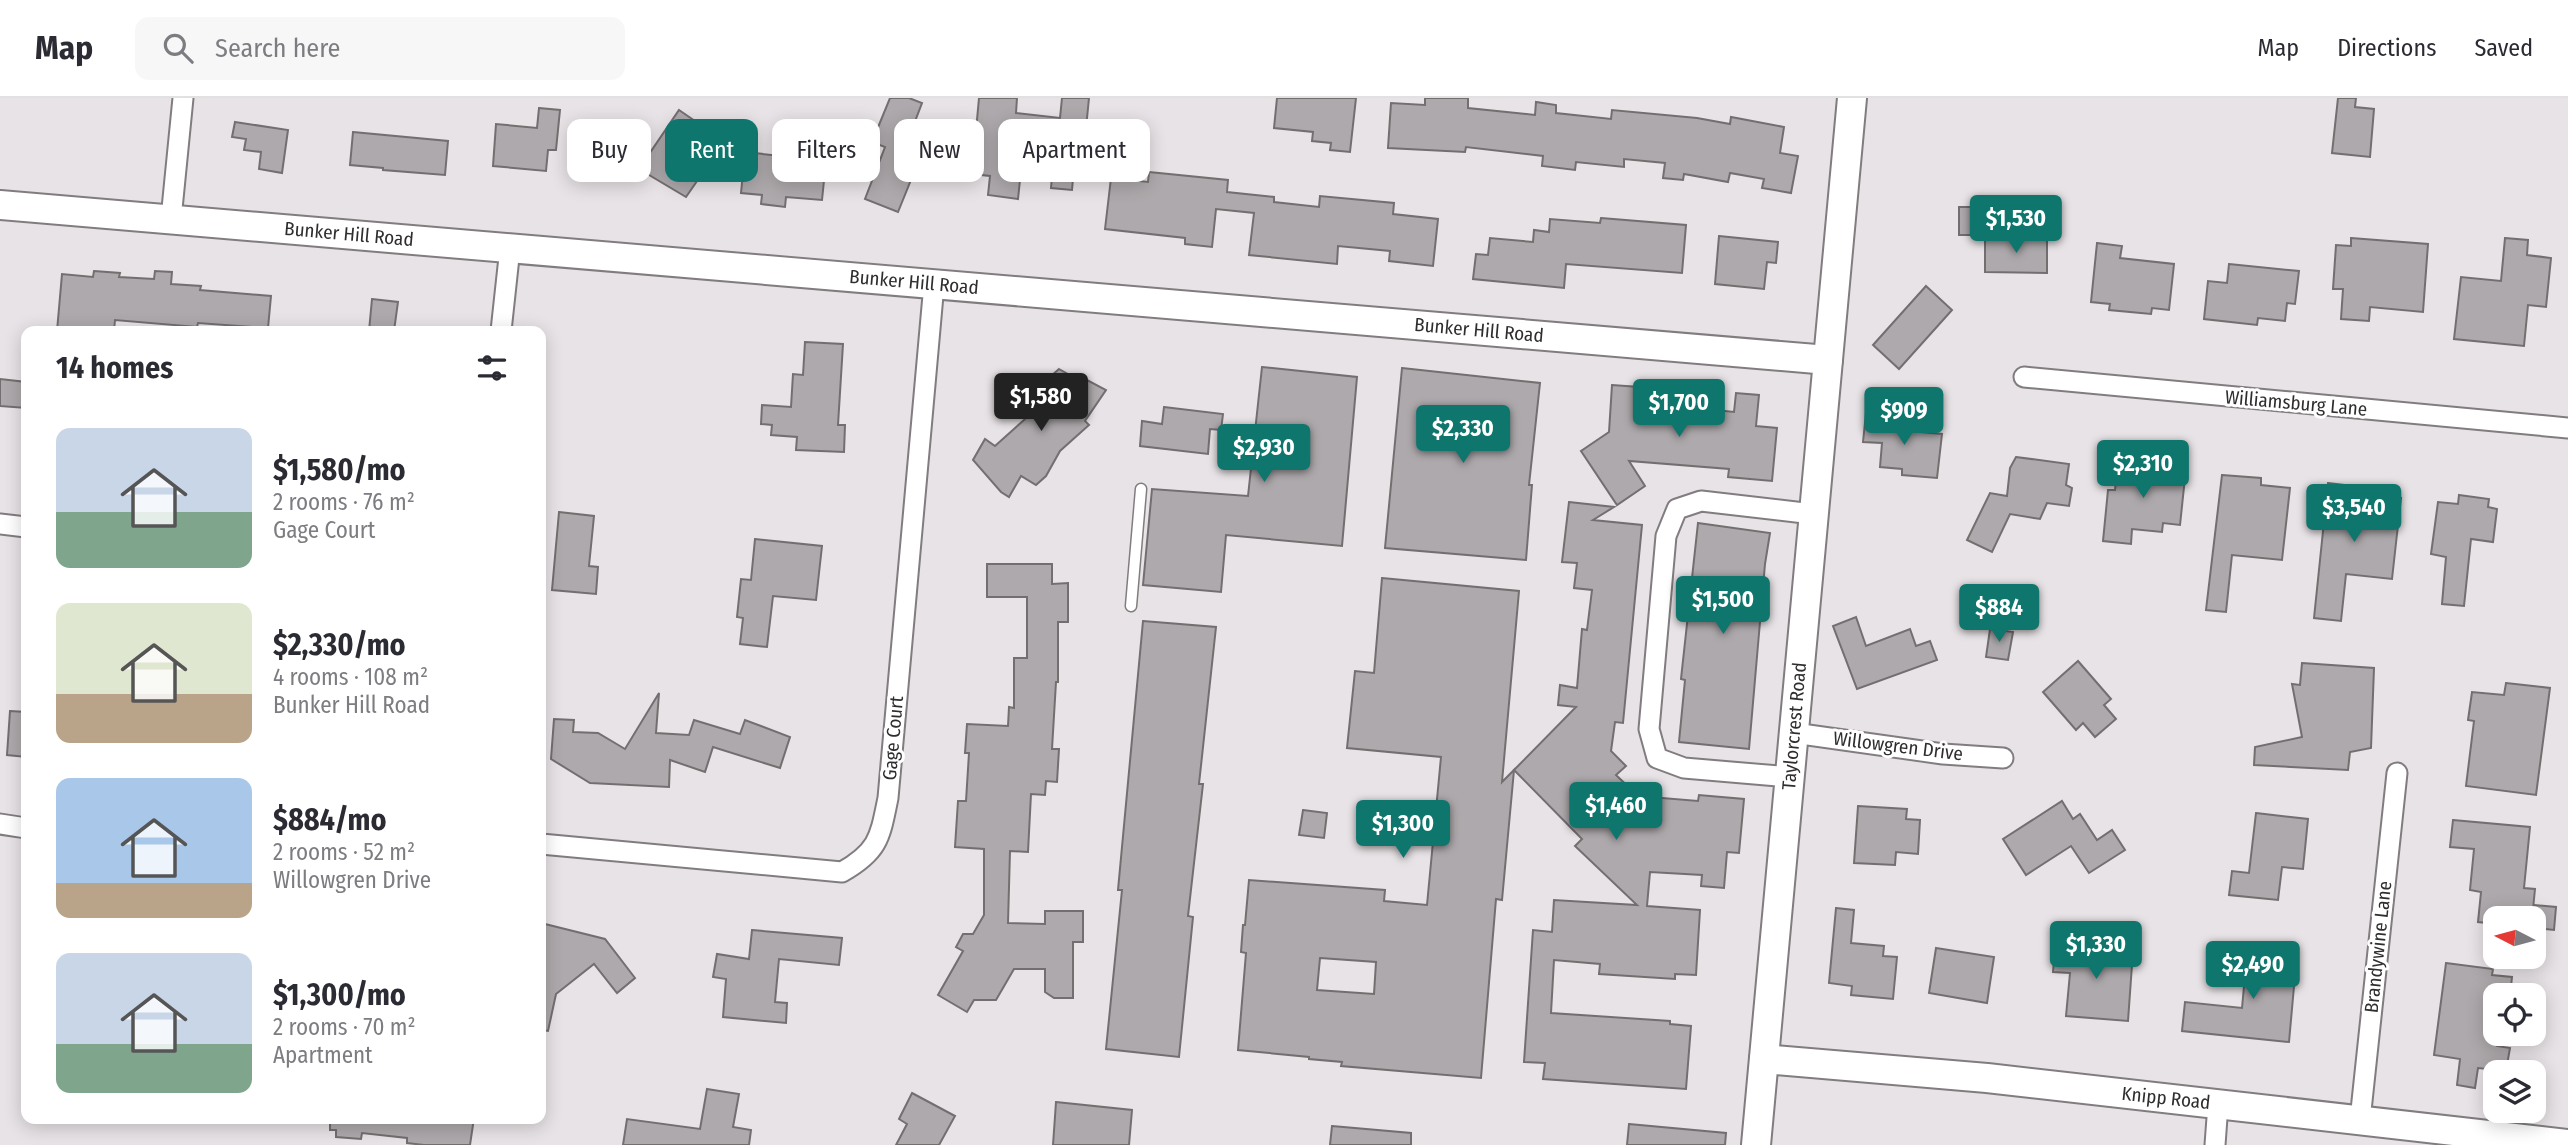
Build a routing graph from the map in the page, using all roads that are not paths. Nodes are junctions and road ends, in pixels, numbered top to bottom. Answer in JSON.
{"nodes":[{"id":1,"x":183,"y":98,"type":"edge"},
{"id":2,"x":1852,"y":98,"type":"edge"},
{"id":3,"x":0,"y":205,"type":"edge"},
{"id":4,"x":171,"y":219,"type":"junction"},
{"id":5,"x":510,"y":248,"type":"junction"},
{"id":6,"x":934,"y":284,"type":"junction"},
{"id":7,"x":502,"y":326,"type":"edge"},
{"id":8,"x":1828,"y":360,"type":"junction"},
{"id":9,"x":2024,"y":377,"type":"dead end"},
{"id":10,"x":2568,"y":428,"type":"edge"},
{"id":11,"x":1141,"y":489,"type":"dead end"},
{"id":12,"x":1813,"y":513,"type":"junction"},
{"id":13,"x":0,"y":524,"type":"edge"},
{"id":14,"x":21,"y":526,"type":"edge"},
{"id":15,"x":1131,"y":606,"type":"dead end"},
{"id":16,"x":1794,"y":733,"type":"junction"},
{"id":17,"x":2003,"y":758,"type":"dead end"},
{"id":18,"x":2397,"y":773,"type":"dead end"},
{"id":19,"x":1790,"y":777,"type":"junction"},
{"id":20,"x":0,"y":824,"type":"edge"},
{"id":21,"x":21,"y":827,"type":"edge"},
{"id":22,"x":546,"y":844,"type":"edge"},
{"id":23,"x":1764,"y":1059,"type":"junction"},
{"id":24,"x":2218,"y":1104,"type":"junction"},
{"id":25,"x":2360,"y":1120,"type":"junction"},
{"id":26,"x":2520,"y":1142,"type":"edge"},
{"id":27,"x":2568,"y":1144,"type":"edge"},
{"id":28,"x":1756,"y":1145,"type":"edge"},
{"id":29,"x":2215,"y":1145,"type":"edge"}],
"edges":[{"from":1,"to":4,"type":"street"},
{"from":2,"to":8,"type":"street","name":"Taylorcrest Road"},
{"from":3,"to":4,"type":"street","name":"Bunker Hill Road"},
{"from":4,"to":5,"type":"street","name":"Bunker Hill Road"},
{"from":5,"to":6,"type":"street","name":"Bunker Hill Road"},
{"from":5,"to":7,"type":"street"},
{"from":6,"to":8,"type":"street","name":"Bunker Hill Road"},
{"from":6,"to":22,"type":"street","name":"Gage Court"},
{"from":8,"to":12,"type":"street","name":"Taylorcrest Road"},
{"from":9,"to":10,"type":"street","name":"Williamsburg Lane"},
{"from":11,"to":15,"type":"lane"},
{"from":12,"to":16,"type":"street","name":"Taylorcrest Road"},
{"from":12,"to":19,"type":"street"},
{"from":13,"to":14,"type":"street"},
{"from":16,"to":17,"type":"street","name":"Willowgren Drive"},
{"from":16,"to":19,"type":"street","name":"Taylorcrest Road"},
{"from":18,"to":25,"type":"street","name":"Brandywine Lane"},
{"from":19,"to":23,"type":"street","name":"Taylorcrest Road"},
{"from":20,"to":21,"type":"street"},
{"from":23,"to":24,"type":"street","name":"Knipp Road"},
{"from":23,"to":28,"type":"street","name":"Taylorcrest Road"},
{"from":24,"to":25,"type":"street","name":"Knipp Road"},
{"from":24,"to":29,"type":"street"},
{"from":25,"to":26,"type":"street","name":"Knipp Road"},
{"from":26,"to":27,"type":"street","name":"Knipp Road"}]}
